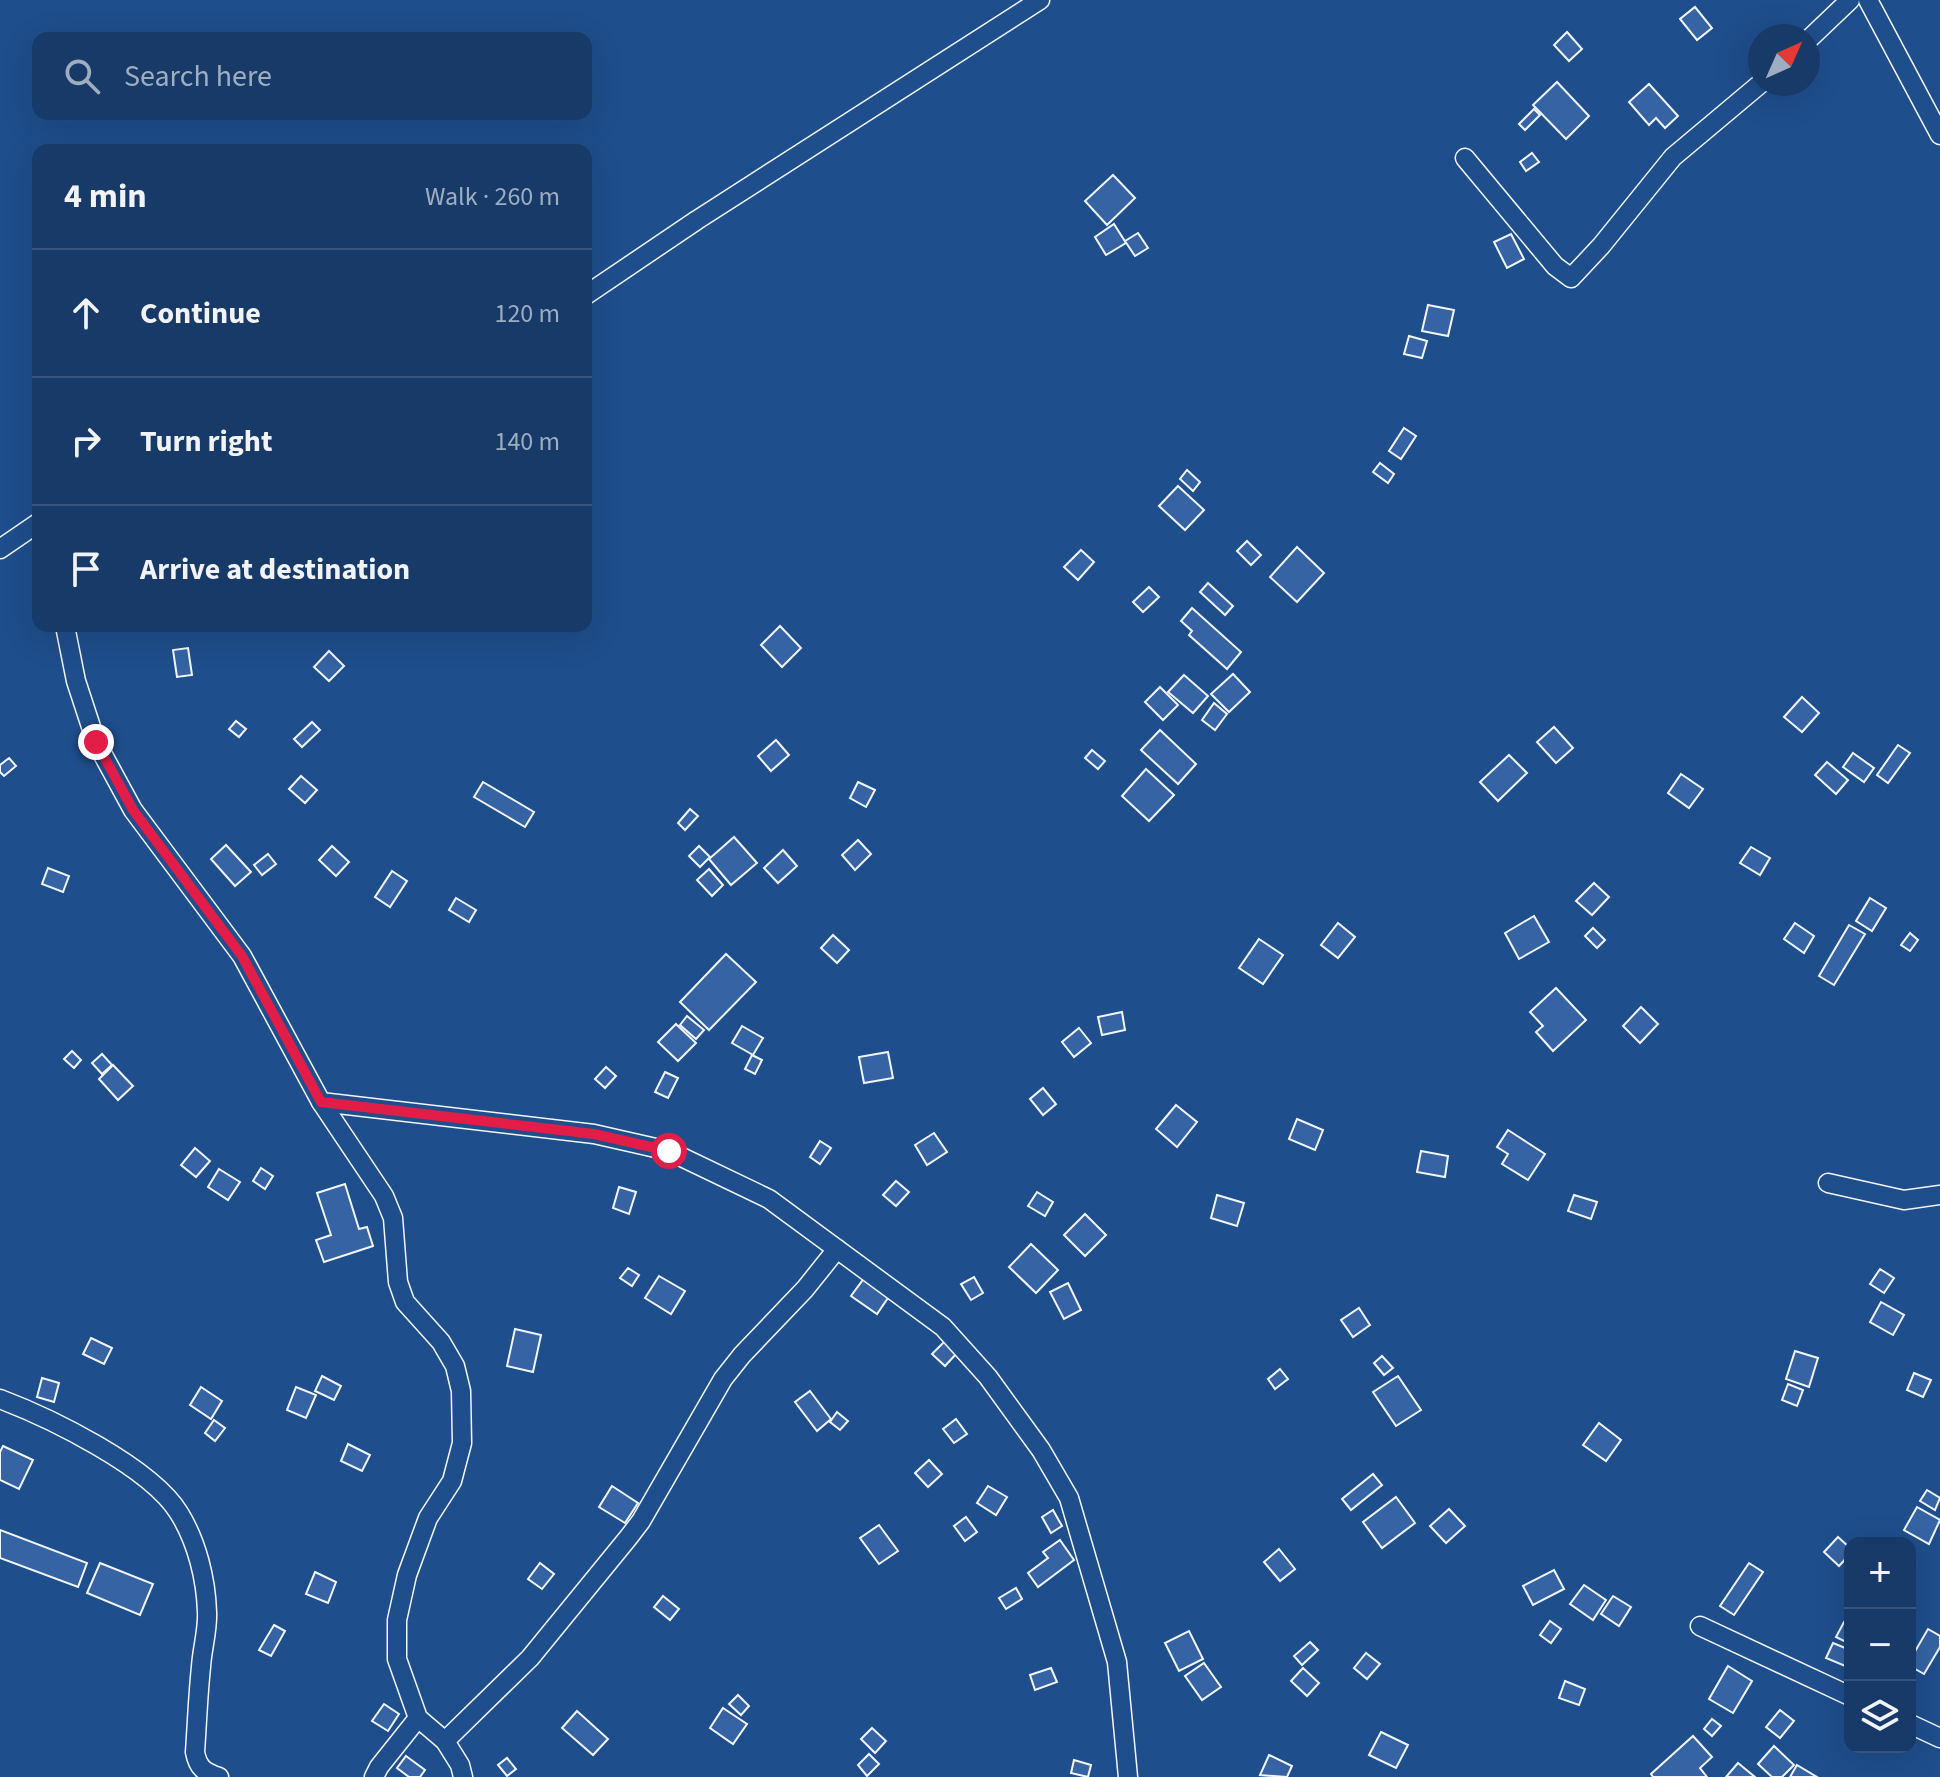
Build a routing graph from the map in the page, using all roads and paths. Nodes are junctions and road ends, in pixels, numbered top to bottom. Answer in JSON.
{"nodes":[{"id":1,"x":1040,"y":0,"type":"edge"},
{"id":2,"x":1850,"y":0,"type":"edge"},
{"id":3,"x":1868,"y":0,"type":"edge"},
{"id":4,"x":1820,"y":29,"type":"edge"},
{"id":5,"x":1748,"y":94,"type":"edge"},
{"id":6,"x":1940,"y":135,"type":"edge"},
{"id":7,"x":1465,"y":158,"type":"dead end"},
{"id":8,"x":592,"y":291,"type":"edge"},
{"id":9,"x":32,"y":527,"type":"edge"},
{"id":10,"x":0,"y":549,"type":"edge"},
{"id":11,"x":66,"y":632,"type":"edge"},
{"id":12,"x":321,"y":1102,"type":"junction"},
{"id":13,"x":1828,"y":1183,"type":"dead end"},
{"id":14,"x":1940,"y":1195,"type":"edge"},
{"id":15,"x":837,"y":1249,"type":"junction"},
{"id":16,"x":0,"y":1399,"type":"edge"},
{"id":17,"x":1700,"y":1626,"type":"dead end"},
{"id":18,"x":1844,"y":1693,"type":"edge"},
{"id":19,"x":418,"y":1718,"type":"junction"},
{"id":20,"x":1916,"y":1727,"type":"edge"},
{"id":21,"x":1940,"y":1738,"type":"edge"},
{"id":22,"x":445,"y":1741,"type":"junction"},
{"id":23,"x":219,"y":1777,"type":"edge"},
{"id":24,"x":374,"y":1777,"type":"edge"},
{"id":25,"x":463,"y":1777,"type":"edge"},
{"id":26,"x":1128,"y":1777,"type":"edge"}],
"edges":[{"from":1,"to":8,"type":"street"},
{"from":2,"to":4,"type":"street"},
{"from":3,"to":6,"type":"street"},
{"from":5,"to":7,"type":"street"},
{"from":9,"to":10,"type":"street"},
{"from":11,"to":12,"type":"street"},
{"from":12,"to":15,"type":"street"},
{"from":12,"to":19,"type":"street"},
{"from":13,"to":14,"type":"street"},
{"from":15,"to":22,"type":"street"},
{"from":15,"to":26,"type":"street"},
{"from":16,"to":23,"type":"street"},
{"from":17,"to":18,"type":"street"},
{"from":19,"to":22,"type":"street"},
{"from":19,"to":24,"type":"street"},
{"from":20,"to":21,"type":"street"},
{"from":22,"to":25,"type":"street"}]}
